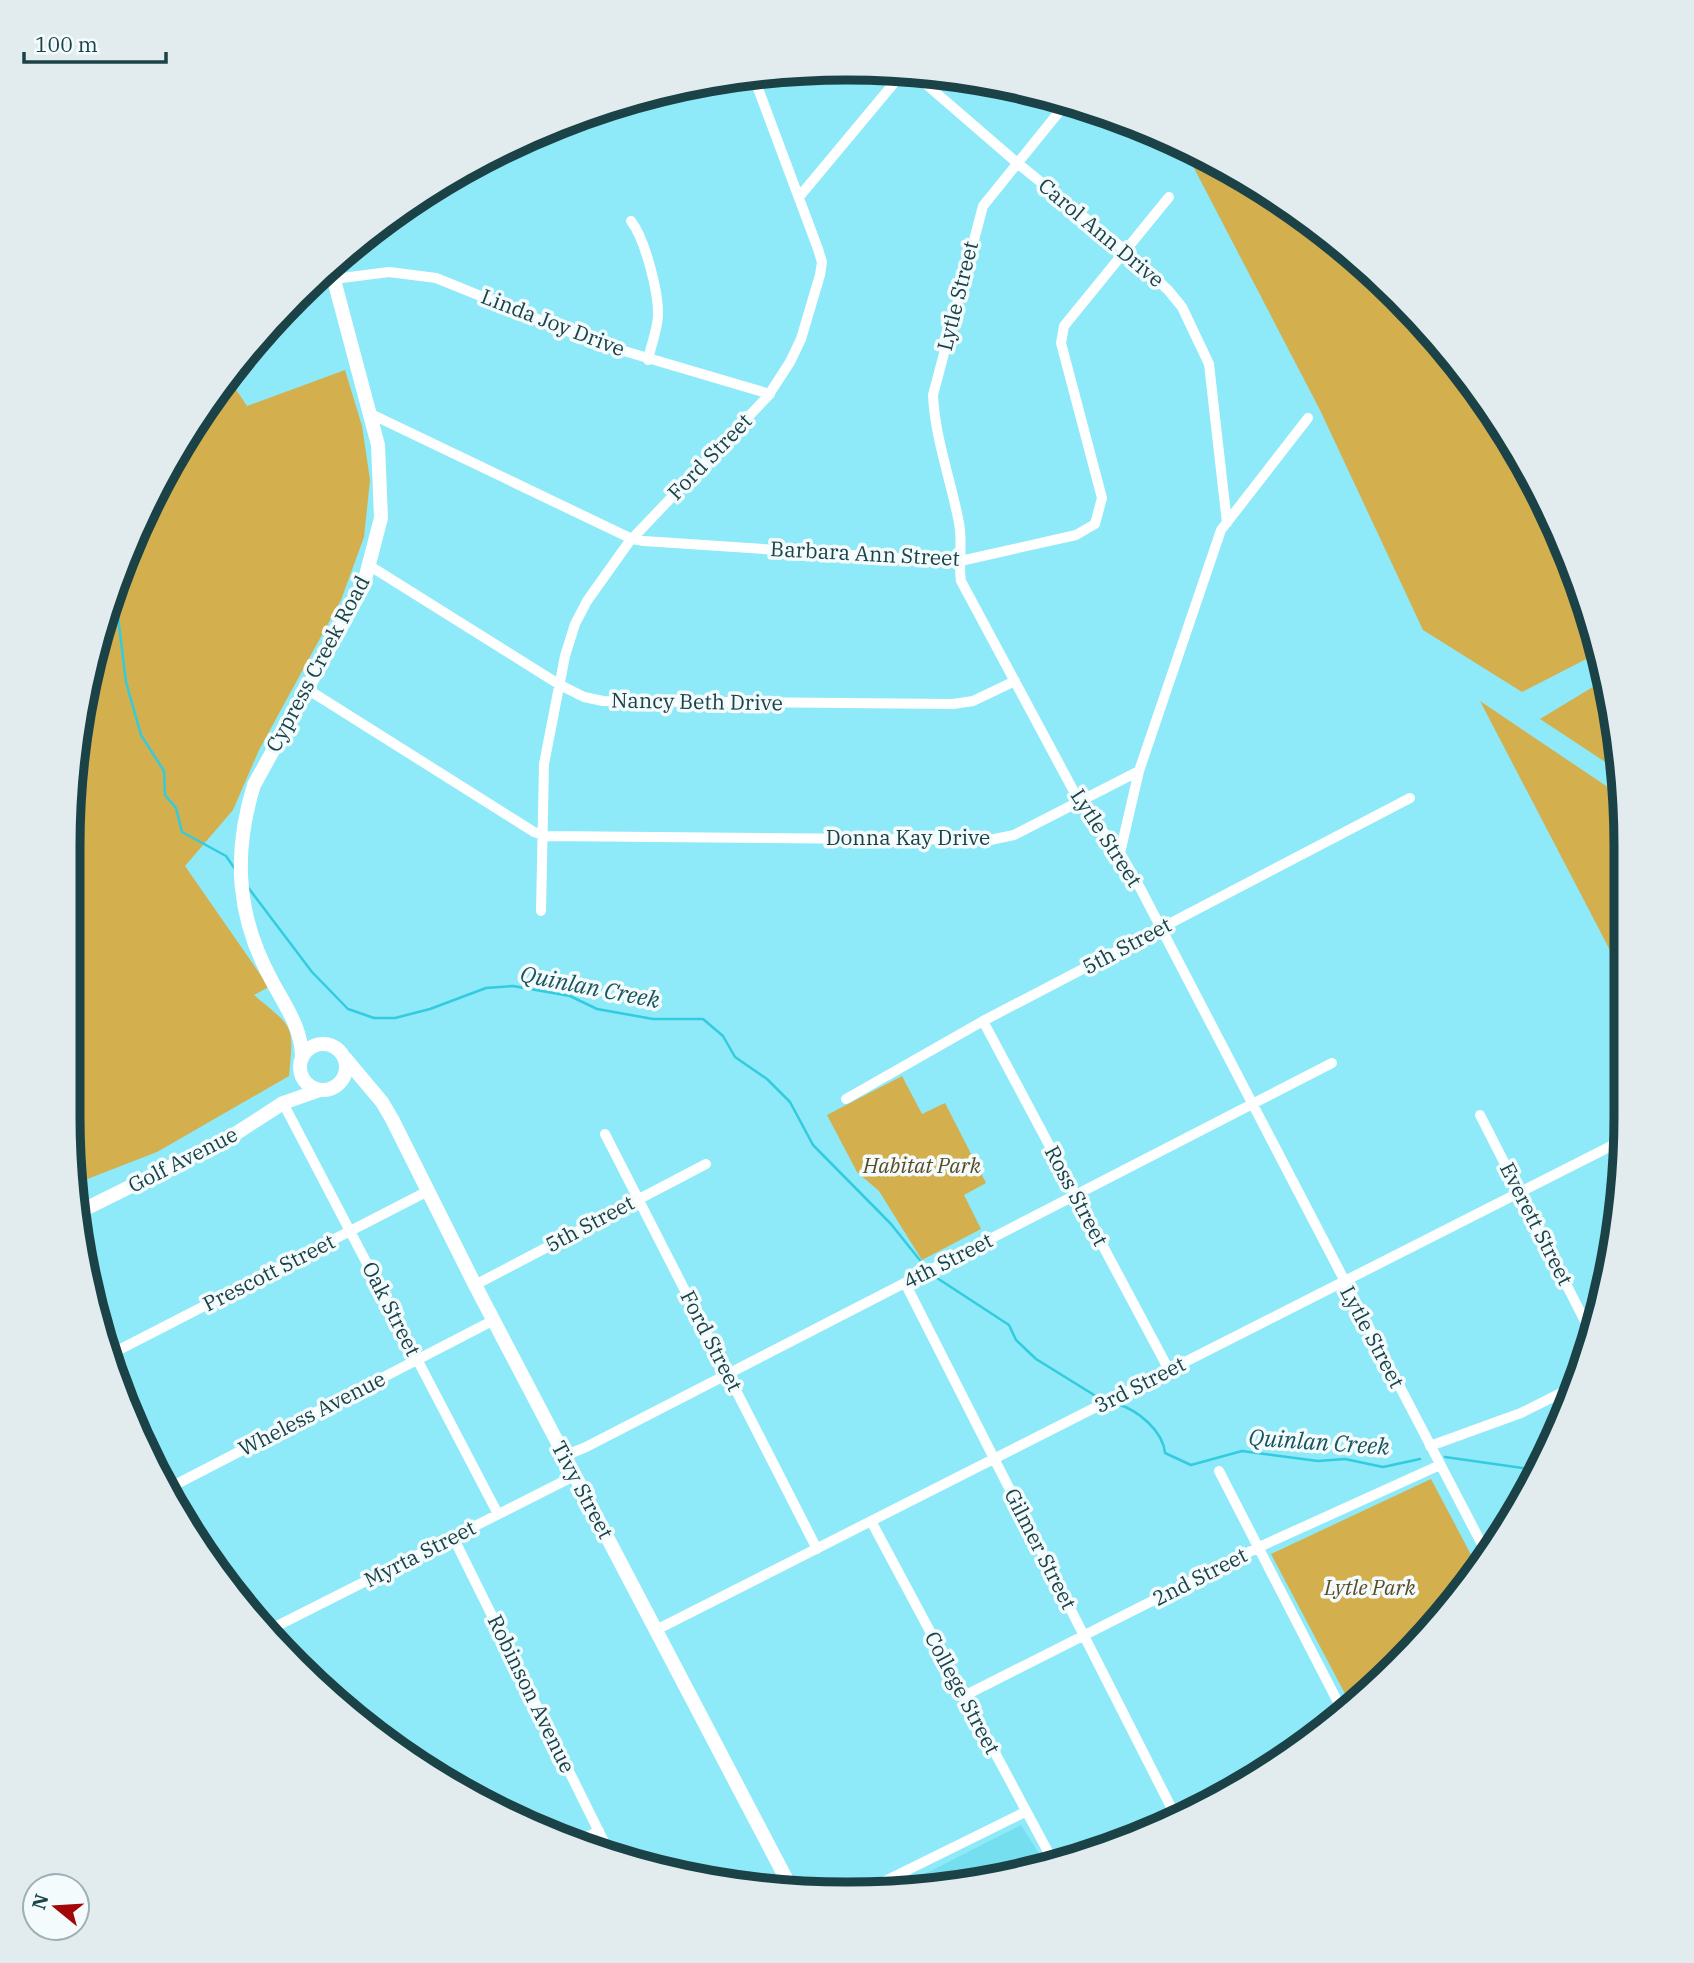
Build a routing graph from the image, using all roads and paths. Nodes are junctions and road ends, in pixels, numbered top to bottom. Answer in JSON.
{"nodes":[{"id":1,"x":895,"y":82,"type":"edge"},
{"id":2,"x":927,"y":85,"type":"edge"},
{"id":3,"x":757,"y":86,"type":"edge"},
{"id":4,"x":1059,"y":111,"type":"edge"},
{"id":5,"x":1016,"y":162,"type":"junction"},
{"id":6,"x":799,"y":197,"type":"junction"},
{"id":7,"x":1169,"y":197,"type":"dead end"},
{"id":8,"x":631,"y":221,"type":"dead end"},
{"id":9,"x":1126,"y":251,"type":"junction"},
{"id":10,"x":341,"y":272,"type":"edge"},
{"id":11,"x":334,"y":279,"type":"edge"},
{"id":12,"x":648,"y":359,"type":"junction"},
{"id":13,"x":769,"y":394,"type":"junction"},
{"id":14,"x":371,"y":414,"type":"junction"},
{"id":15,"x":1308,"y":418,"type":"dead end"},
{"id":16,"x":1227,"y":523,"type":"junction"},
{"id":17,"x":632,"y":539,"type":"junction"},
{"id":18,"x":960,"y":561,"type":"junction"},
{"id":19,"x":370,"y":566,"type":"junction"},
{"id":20,"x":1014,"y":681,"type":"junction"},
{"id":21,"x":561,"y":685,"type":"junction"},
{"id":22,"x":307,"y":689,"type":"junction"},
{"id":23,"x":1139,"y":771,"type":"junction"},
{"id":24,"x":1410,"y":798,"type":"dead end"},
{"id":25,"x":1079,"y":801,"type":"junction"},
{"id":26,"x":542,"y":835,"type":"junction"},
{"id":27,"x":1120,"y":853,"type":"junction"},
{"id":28,"x":541,"y":911,"type":"dead end"},
{"id":29,"x":1160,"y":929,"type":"junction"},
{"id":30,"x":291,"y":1013,"type":"junction"},
{"id":31,"x":983,"y":1021,"type":"junction"},
{"id":32,"x":327,"y":1043,"type":"junction"},
{"id":33,"x":345,"y":1058,"type":"junction"},
{"id":34,"x":1332,"y":1063,"type":"dead end"},
{"id":35,"x":301,"y":1065,"type":"junction"},
{"id":36,"x":338,"y":1085,"type":"junction"},
{"id":37,"x":320,"y":1090,"type":"junction"},
{"id":38,"x":373,"y":1092,"type":"junction"},
{"id":39,"x":846,"y":1099,"type":"dead end"},
{"id":40,"x":284,"y":1103,"type":"junction"},
{"id":41,"x":1252,"y":1104,"type":"junction"},
{"id":42,"x":1480,"y":1115,"type":"dead end"},
{"id":43,"x":605,"y":1134,"type":"dead end"},
{"id":44,"x":1613,"y":1145,"type":"edge"},
{"id":45,"x":706,"y":1164,"type":"dead end"},
{"id":46,"x":428,"y":1191,"type":"junction"},
{"id":47,"x":1521,"y":1192,"type":"junction"},
{"id":48,"x":1076,"y":1195,"type":"junction"},
{"id":49,"x":639,"y":1199,"type":"junction"},
{"id":50,"x":86,"y":1209,"type":"edge"},
{"id":51,"x":351,"y":1231,"type":"junction"},
{"id":52,"x":905,"y":1283,"type":"junction"},
{"id":53,"x":1343,"y":1283,"type":"junction"},
{"id":54,"x":475,"y":1285,"type":"junction"},
{"id":55,"x":494,"y":1320,"type":"junction"},
{"id":56,"x":1585,"y":1321,"type":"edge"},
{"id":57,"x":118,"y":1351,"type":"edge"},
{"id":58,"x":418,"y":1360,"type":"junction"},
{"id":59,"x":1169,"y":1370,"type":"junction"},
{"id":60,"x":728,"y":1374,"type":"junction"},
{"id":61,"x":1561,"y":1393,"type":"edge"},
{"id":62,"x":1430,"y":1446,"type":"junction"},
{"id":63,"x":564,"y":1456,"type":"junction"},
{"id":64,"x":994,"y":1459,"type":"junction"},
{"id":65,"x":1440,"y":1465,"type":"junction"},
{"id":66,"x":1219,"y":1471,"type":"dead end"},
{"id":67,"x":574,"y":1476,"type":"junction"},
{"id":68,"x":175,"y":1485,"type":"edge"},
{"id":69,"x":498,"y":1514,"type":"junction"},
{"id":70,"x":871,"y":1521,"type":"junction"},
{"id":71,"x":453,"y":1537,"type":"junction"},
{"id":72,"x":1482,"y":1545,"type":"edge"},
{"id":73,"x":1257,"y":1548,"type":"junction"},
{"id":74,"x":817,"y":1549,"type":"junction"},
{"id":75,"x":276,"y":1626,"type":"edge"},
{"id":76,"x":656,"y":1630,"type":"junction"},
{"id":77,"x":1084,"y":1637,"type":"junction"},
{"id":78,"x":964,"y":1696,"type":"junction"},
{"id":79,"x":1338,"y":1703,"type":"edge"},
{"id":80,"x":1172,"y":1809,"type":"edge"},
{"id":81,"x":1025,"y":1812,"type":"junction"},
{"id":82,"x":598,"y":1831,"type":"junction"},
{"id":83,"x":587,"y":1837,"type":"edge"},
{"id":84,"x":605,"y":1843,"type":"edge"},
{"id":85,"x":1049,"y":1855,"type":"edge"},
{"id":86,"x":788,"y":1880,"type":"edge"},
{"id":87,"x":885,"y":1881,"type":"edge"}],
"edges":[{"from":1,"to":6,"type":"street"},
{"from":2,"to":5,"type":"street","name":"Carol Ann Drive"},
{"from":3,"to":6,"type":"street","name":"Ford Street"},
{"from":4,"to":5,"type":"street","name":"Lytle Street"},
{"from":5,"to":9,"type":"street","name":"Carol Ann Drive"},
{"from":5,"to":18,"type":"street","name":"Lytle Street"},
{"from":6,"to":13,"type":"street","name":"Ford Street"},
{"from":7,"to":9,"type":"street","name":"Barbara Ann Street"},
{"from":8,"to":12,"type":"street"},
{"from":9,"to":16,"type":"street","name":"Carol Ann Drive"},
{"from":9,"to":18,"type":"street","name":"Barbara Ann Street"},
{"from":10,"to":12,"type":"street","name":"Linda Joy Drive"},
{"from":11,"to":14,"type":"main road","name":"Cypress Creek Road"},
{"from":12,"to":13,"type":"street","name":"Linda Joy Drive"},
{"from":13,"to":17,"type":"street","name":"Ford Street"},
{"from":14,"to":17,"type":"street","name":"Barbara Ann Street"},
{"from":14,"to":19,"type":"main road","name":"Cypress Creek Road"},
{"from":15,"to":16,"type":"street"},
{"from":16,"to":23,"type":"street"},
{"from":17,"to":18,"type":"street","name":"Barbara Ann Street"},
{"from":17,"to":21,"type":"street","name":"Ford Street"},
{"from":18,"to":20,"type":"street","name":"Lytle Street"},
{"from":19,"to":21,"type":"street","name":"Nancy Beth Drive"},
{"from":19,"to":22,"type":"main road","name":"Cypress Creek Road"},
{"from":20,"to":21,"type":"street","name":"Nancy Beth Drive"},
{"from":20,"to":25,"type":"street","name":"Lytle Street"},
{"from":21,"to":26,"type":"street","name":"Ford Street"},
{"from":22,"to":26,"type":"street","name":"Donna Kay Drive"},
{"from":22,"to":30,"type":"main road","name":"Cypress Creek Road"},
{"from":23,"to":25,"type":"street","name":"Donna Kay Drive"},
{"from":23,"to":27,"type":"street"},
{"from":24,"to":29,"type":"street","name":"5th Street"},
{"from":25,"to":26,"type":"street","name":"Donna Kay Drive"},
{"from":25,"to":27,"type":"street","name":"Lytle Street"},
{"from":26,"to":28,"type":"street","name":"Ford Street"},
{"from":27,"to":29,"type":"street","name":"Lytle Street"},
{"from":29,"to":31,"type":"street","name":"5th Street"},
{"from":29,"to":41,"type":"street","name":"Lytle Street"},
{"from":30,"to":32,"type":"main road","name":"Cypress Creek Road"},
{"from":30,"to":35,"type":"main road","name":"Cypress Creek Road"},
{"from":31,"to":39,"type":"street","name":"5th Street"},
{"from":31,"to":48,"type":"street","name":"Ross Street"},
{"from":32,"to":33,"type":"main road"},
{"from":32,"to":35,"type":"main road"},
{"from":33,"to":36,"type":"main road"},
{"from":33,"to":38,"type":"main road","name":"Tivy Street"},
{"from":34,"to":41,"type":"street","name":"4th Street"},
{"from":35,"to":37,"type":"main road"},
{"from":35,"to":40,"type":"main road","name":"Golf Avenue"},
{"from":36,"to":37,"type":"main road"},
{"from":36,"to":38,"type":"main road"},
{"from":37,"to":40,"type":"main road","name":"Golf Avenue"},
{"from":38,"to":46,"type":"main road","name":"Tivy Street"},
{"from":40,"to":50,"type":"main road","name":"Golf Avenue"},
{"from":40,"to":51,"type":"street","name":"Oak Street"},
{"from":41,"to":48,"type":"street","name":"4th Street"},
{"from":41,"to":53,"type":"street","name":"Lytle Street"},
{"from":42,"to":47,"type":"street","name":"Everett Street"},
{"from":43,"to":49,"type":"street","name":"Ford Street"},
{"from":44,"to":47,"type":"street","name":"3rd Street"},
{"from":45,"to":49,"type":"street","name":"5th Street"},
{"from":46,"to":51,"type":"street","name":"Prescott Street"},
{"from":46,"to":54,"type":"main road","name":"Tivy Street"},
{"from":47,"to":53,"type":"street","name":"3rd Street"},
{"from":47,"to":56,"type":"street","name":"Everett Street"},
{"from":48,"to":52,"type":"street","name":"4th Street"},
{"from":48,"to":59,"type":"street","name":"Ross Street"},
{"from":49,"to":54,"type":"street","name":"5th Street"},
{"from":49,"to":60,"type":"street","name":"Ford Street"},
{"from":51,"to":57,"type":"street","name":"Prescott Street"},
{"from":51,"to":58,"type":"street","name":"Oak Street"},
{"from":52,"to":60,"type":"street","name":"4th Street"},
{"from":52,"to":64,"type":"street","name":"Gilmer Street"},
{"from":53,"to":59,"type":"street","name":"3rd Street"},
{"from":53,"to":62,"type":"street","name":"Lytle Street"},
{"from":54,"to":55,"type":"main road","name":"Tivy Street"},
{"from":55,"to":58,"type":"street","name":"Wheless Avenue"},
{"from":55,"to":63,"type":"main road","name":"Tivy Street"},
{"from":58,"to":68,"type":"street","name":"Wheless Avenue"},
{"from":58,"to":69,"type":"street","name":"Oak Street"},
{"from":59,"to":64,"type":"street","name":"3rd Street"},
{"from":60,"to":63,"type":"street","name":"4th Street"},
{"from":60,"to":74,"type":"street","name":"Ford Street"},
{"from":61,"to":62,"type":"street"},
{"from":62,"to":65,"type":"street","name":"Lytle Street"},
{"from":63,"to":67,"type":"main road","name":"Tivy Street"},
{"from":64,"to":70,"type":"street","name":"3rd Street"},
{"from":64,"to":77,"type":"street","name":"Gilmer Street"},
{"from":65,"to":72,"type":"street","name":"Lytle Street"},
{"from":65,"to":73,"type":"street","name":"2nd Street"},
{"from":66,"to":73,"type":"street"},
{"from":67,"to":69,"type":"street","name":"Myrta Street"},
{"from":67,"to":76,"type":"main road","name":"Tivy Street"},
{"from":69,"to":71,"type":"street","name":"Myrta Street"},
{"from":70,"to":74,"type":"street","name":"3rd Street"},
{"from":70,"to":78,"type":"street","name":"College Street"},
{"from":71,"to":75,"type":"street","name":"Myrta Street"},
{"from":71,"to":82,"type":"street","name":"Robinson Avenue"},
{"from":73,"to":77,"type":"street","name":"2nd Street"},
{"from":73,"to":79,"type":"street"},
{"from":74,"to":76,"type":"street","name":"3rd Street"},
{"from":76,"to":86,"type":"main road","name":"Tivy Street"},
{"from":77,"to":78,"type":"street","name":"2nd Street"},
{"from":77,"to":80,"type":"street","name":"Gilmer Street"},
{"from":78,"to":81,"type":"street","name":"College Street"},
{"from":81,"to":85,"type":"street","name":"College Street"},
{"from":81,"to":87,"type":"street"},
{"from":82,"to":83,"type":"street"},
{"from":82,"to":84,"type":"street","name":"Robinson Avenue"}]}
